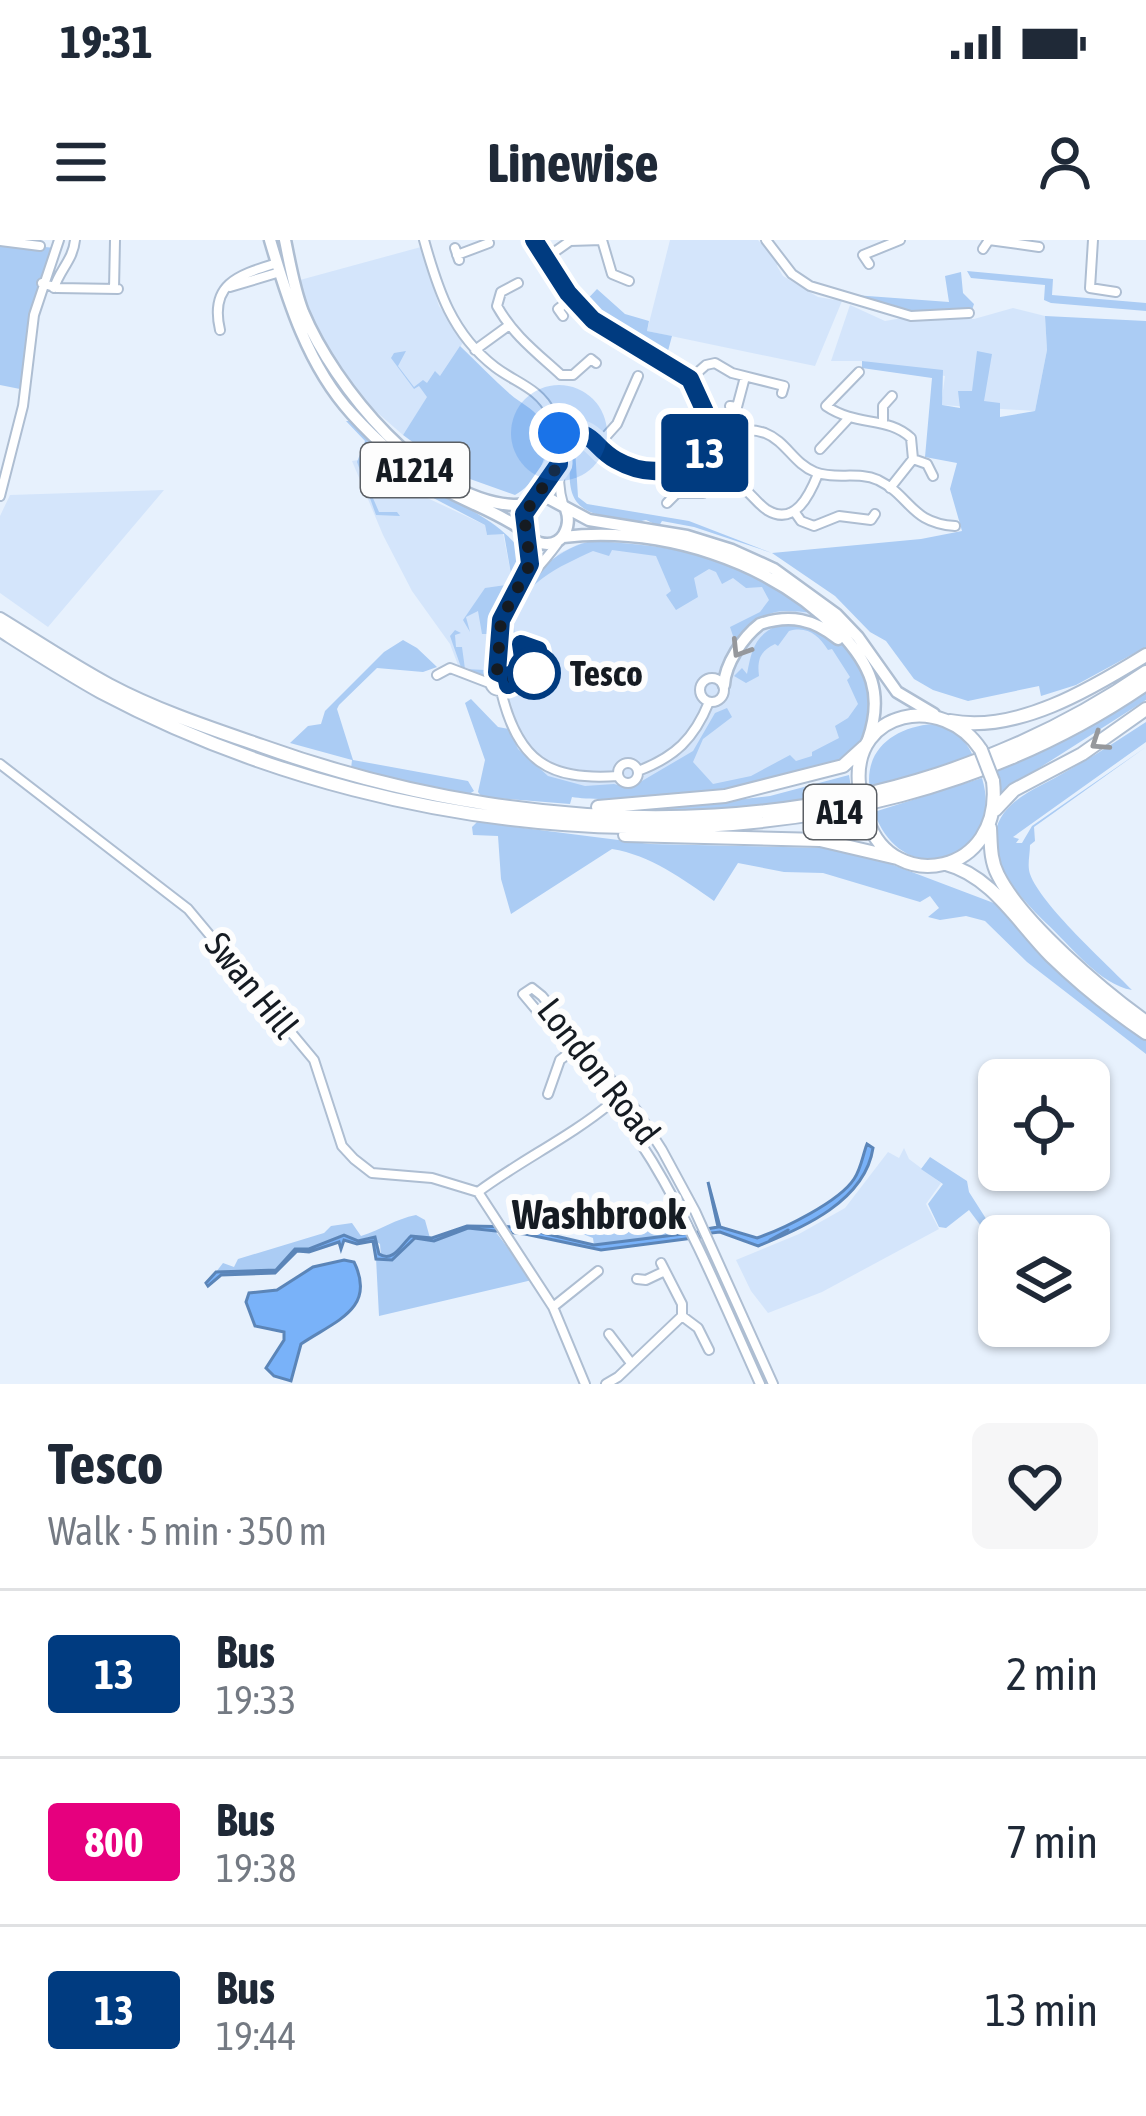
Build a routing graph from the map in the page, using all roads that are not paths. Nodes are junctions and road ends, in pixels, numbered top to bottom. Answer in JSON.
{"nodes":[{"id":1,"x":59,"y":240,"type":"edge"},
{"id":2,"x":75,"y":240,"type":"edge"},
{"id":3,"x":115,"y":240,"type":"edge"},
{"id":4,"x":270,"y":240,"type":"edge"},
{"id":5,"x":282,"y":240,"type":"edge"},
{"id":6,"x":424,"y":240,"type":"edge"},
{"id":7,"x":534,"y":240,"type":"edge"},
{"id":8,"x":570,"y":240,"type":"edge"},
{"id":9,"x":602,"y":240,"type":"edge"},
{"id":10,"x":766,"y":240,"type":"edge"},
{"id":11,"x":900,"y":240,"type":"edge"},
{"id":12,"x":1093,"y":240,"type":"edge"},
{"id":13,"x":0,"y":241,"type":"edge"},
{"id":14,"x":482,"y":243,"type":"edge"},
{"id":15,"x":40,"y":245,"type":"dead end"},
{"id":16,"x":1039,"y":247,"type":"dead end"},
{"id":17,"x":983,"y":249,"type":"dead end"},
{"id":18,"x":457,"y":255,"type":"dead end"},
{"id":19,"x":546,"y":258,"type":"junction"},
{"id":20,"x":869,"y":264,"type":"dead end"},
{"id":21,"x":280,"y":267,"type":"junction"},
{"id":22,"x":294,"y":281,"type":"junction"},
{"id":23,"x":629,"y":281,"type":"dead end"},
{"id":24,"x":42,"y":283,"type":"junction"},
{"id":25,"x":518,"y":283,"type":"dead end"},
{"id":26,"x":55,"y":287,"type":"junction"},
{"id":27,"x":1116,"y":292,"type":"dead end"},
{"id":28,"x":572,"y":298,"type":"junction"},
{"id":29,"x":969,"y":314,"type":"dead end"},
{"id":30,"x":563,"y":316,"type":"dead end"},
{"id":31,"x":508,"y":326,"type":"junction"},
{"id":32,"x":220,"y":330,"type":"dead end"},
{"id":33,"x":475,"y":350,"type":"junction"},
{"id":34,"x":594,"y":358,"type":"dead end"},
{"id":35,"x":859,"y":372,"type":"dead end"},
{"id":36,"x":745,"y":376,"type":"junction"},
{"id":37,"x":690,"y":379,"type":"junction"},
{"id":38,"x":638,"y":383,"type":"dead end"},
{"id":39,"x":782,"y":394,"type":"dead end"},
{"id":40,"x":892,"y":396,"type":"dead end"},
{"id":41,"x":730,"y":406,"type":"dead end"},
{"id":42,"x":847,"y":420,"type":"junction"},
{"id":43,"x":883,"y":424,"type":"junction"},
{"id":44,"x":559,"y":433,"type":"junction"},
{"id":45,"x":718,"y":440,"type":"junction"},
{"id":46,"x":599,"y":444,"type":"junction"},
{"id":47,"x":820,"y":448,"type":"dead end"},
{"id":48,"x":913,"y":459,"type":"junction"},
{"id":49,"x":741,"y":460,"type":"dead end"},
{"id":50,"x":559,"y":464,"type":"junction"},
{"id":51,"x":818,"y":474,"type":"junction"},
{"id":52,"x":933,"y":476,"type":"dead end"},
{"id":53,"x":735,"y":483,"type":"junction"},
{"id":54,"x":890,"y":488,"type":"junction"},
{"id":55,"x":0,"y":496,"type":"edge"},
{"id":56,"x":533,"y":502,"type":"junction"},
{"id":57,"x":667,"y":503,"type":"dead end"},
{"id":58,"x":565,"y":507,"type":"junction"},
{"id":59,"x":794,"y":511,"type":"junction"},
{"id":60,"x":875,"y":514,"type":"dead end"},
{"id":61,"x":955,"y":526,"type":"dead end"},
{"id":62,"x":527,"y":534,"type":"junction"},
{"id":63,"x":562,"y":538,"type":"junction"},
{"id":64,"x":526,"y":577,"type":"junction"},
{"id":65,"x":0,"y":619,"type":"edge"},
{"id":66,"x":0,"y":630,"type":"edge"},
{"id":67,"x":1146,"y":655,"type":"edge"},
{"id":68,"x":867,"y":665,"type":"junction"},
{"id":69,"x":441,"y":672,"type":"dead end"},
{"id":70,"x":497,"y":672,"type":"junction"},
{"id":71,"x":1146,"y":672,"type":"edge"},
{"id":72,"x":489,"y":683,"type":"junction"},
{"id":73,"x":1146,"y":684,"type":"edge"},
{"id":74,"x":724,"y":685,"type":"junction"},
{"id":75,"x":500,"y":691,"type":"junction"},
{"id":76,"x":709,"y":702,"type":"junction"},
{"id":77,"x":1146,"y":709,"type":"edge"},
{"id":78,"x":944,"y":719,"type":"junction"},
{"id":79,"x":866,"y":744,"type":"junction"},
{"id":80,"x":0,"y":764,"type":"edge"},
{"id":81,"x":543,"y":809,"type":"junction"},
{"id":82,"x":994,"y":811,"type":"junction"},
{"id":83,"x":506,"y":817,"type":"junction"},
{"id":84,"x":990,"y":828,"type":"junction"},
{"id":85,"x":897,"y":858,"type":"junction"},
{"id":86,"x":946,"y":864,"type":"junction"},
{"id":87,"x":1146,"y":1022,"type":"edge"},
{"id":88,"x":1146,"y":1034,"type":"edge"},
{"id":89,"x":581,"y":1043,"type":"junction"},
{"id":90,"x":572,"y":1051,"type":"junction"},
{"id":91,"x":555,"y":1089,"type":"dead end"},
{"id":92,"x":621,"y":1096,"type":"junction"},
{"id":93,"x":612,"y":1102,"type":"junction"},
{"id":94,"x":478,"y":1192,"type":"junction"},
{"id":95,"x":598,"y":1271,"type":"dead end"},
{"id":96,"x":637,"y":1279,"type":"dead end"},
{"id":97,"x":553,"y":1307,"type":"junction"},
{"id":98,"x":682,"y":1316,"type":"junction"},
{"id":99,"x":609,"y":1334,"type":"dead end"},
{"id":100,"x":709,"y":1349,"type":"dead end"},
{"id":101,"x":631,"y":1364,"type":"junction"},
{"id":102,"x":585,"y":1384,"type":"edge"},
{"id":103,"x":606,"y":1384,"type":"edge"},
{"id":104,"x":760,"y":1384,"type":"edge"},
{"id":105,"x":773,"y":1384,"type":"edge"}],
"edges":[{"from":1,"to":24,"type":"street"},
{"from":2,"to":26,"type":"street"},
{"from":3,"to":26,"type":"street"},
{"from":4,"to":21,"type":"main road","number":"A1214"},
{"from":5,"to":21,"type":"main road"},
{"from":5,"to":22,"type":"main road","number":"A1214"},
{"from":6,"to":33,"type":"street"},
{"from":7,"to":19,"type":"street"},
{"from":8,"to":9,"type":"street"},
{"from":8,"to":19,"type":"street"},
{"from":9,"to":23,"type":"street"},
{"from":10,"to":29,"type":"street"},
{"from":11,"to":20,"type":"street"},
{"from":12,"to":27,"type":"street"},
{"from":13,"to":15,"type":"street"},
{"from":14,"to":18,"type":"street"},
{"from":16,"to":17,"type":"street"},
{"from":19,"to":28,"type":"street"},
{"from":21,"to":22,"type":"main road"},
{"from":21,"to":32,"type":"street"},
{"from":21,"to":62,"type":"main road","number":"A1214"},
{"from":22,"to":56,"type":"main road","number":"A1214"},
{"from":24,"to":26,"type":"street"},
{"from":24,"to":55,"type":"street"},
{"from":25,"to":31,"type":"street"},
{"from":28,"to":30,"type":"street"},
{"from":28,"to":37,"type":"street"},
{"from":31,"to":33,"type":"street"},
{"from":31,"to":34,"type":"street"},
{"from":33,"to":44,"type":"street"},
{"from":35,"to":42,"type":"street"},
{"from":36,"to":37,"type":"street"},
{"from":36,"to":39,"type":"street"},
{"from":36,"to":41,"type":"street"},
{"from":37,"to":45,"type":"street"},
{"from":38,"to":46,"type":"street"},
{"from":40,"to":43,"type":"street"},
{"from":42,"to":43,"type":"street"},
{"from":42,"to":47,"type":"street"},
{"from":43,"to":48,"type":"street"},
{"from":44,"to":46,"type":"street"},
{"from":44,"to":50,"type":"street"},
{"from":45,"to":46,"type":"street"},
{"from":45,"to":51,"type":"street"},
{"from":48,"to":52,"type":"street"},
{"from":48,"to":54,"type":"street"},
{"from":49,"to":53,"type":"street"},
{"from":50,"to":56,"type":"street"},
{"from":50,"to":58,"type":"street"},
{"from":51,"to":54,"type":"street"},
{"from":51,"to":59,"type":"street"},
{"from":53,"to":57,"type":"street"},
{"from":53,"to":59,"type":"street"},
{"from":54,"to":61,"type":"street"},
{"from":56,"to":58,"type":"main road"},
{"from":56,"to":62,"type":"main road"},
{"from":58,"to":63,"type":"main road"},
{"from":58,"to":78,"type":"main road"},
{"from":59,"to":60,"type":"street"},
{"from":62,"to":63,"type":"main road"},
{"from":62,"to":64,"type":"street"},
{"from":63,"to":64,"type":"street"},
{"from":63,"to":68,"type":"main road"},
{"from":64,"to":70,"type":"street"},
{"from":65,"to":81,"type":"highway","number":"A14"},
{"from":66,"to":83,"type":"highway","number":"A14"},
{"from":67,"to":78,"type":"highway"},
{"from":68,"to":74,"type":"main road","one_way":true},
{"from":68,"to":79,"type":"main road"},
{"from":69,"to":72,"type":"street"},
{"from":70,"to":72,"type":"street"},
{"from":70,"to":75,"type":"street"},
{"from":71,"to":81,"type":"highway","number":"A14"},
{"from":72,"to":75,"type":"street"},
{"from":73,"to":83,"type":"highway","number":"A14"},
{"from":74,"to":76,"type":"street"},
{"from":74,"to":76,"type":"street"},
{"from":75,"to":76,"type":"street"},
{"from":77,"to":82,"type":"highway","one_way":true},
{"from":78,"to":79,"type":"highway"},
{"from":78,"to":82,"type":"highway","bridge":true},
{"from":79,"to":81,"type":"highway","number":"A14"},
{"from":79,"to":85,"type":"highway","bridge":true},
{"from":80,"to":94,"type":"street","name":"Swan Hill"},
{"from":82,"to":84,"type":"highway"},
{"from":83,"to":85,"type":"highway","number":"A14"},
{"from":84,"to":86,"type":"highway"},
{"from":84,"to":87,"type":"highway"},
{"from":85,"to":86,"type":"highway"},
{"from":86,"to":88,"type":"highway"},
{"from":89,"to":90,"type":"street"},
{"from":89,"to":90,"type":"street","name":"London Road"},
{"from":89,"to":92,"type":"street","name":"London Road"},
{"from":90,"to":91,"type":"street"},
{"from":90,"to":93,"type":"street","name":"London Road"},
{"from":92,"to":93,"type":"street"},
{"from":92,"to":105,"type":"street","name":"London Road"},
{"from":93,"to":94,"type":"street"},
{"from":93,"to":104,"type":"street","name":"London Road"},
{"from":94,"to":97,"type":"street"},
{"from":95,"to":97,"type":"street"},
{"from":96,"to":98,"type":"street"},
{"from":97,"to":102,"type":"street"},
{"from":98,"to":100,"type":"street"},
{"from":98,"to":101,"type":"street"},
{"from":99,"to":101,"type":"street"},
{"from":101,"to":103,"type":"street"}]}
